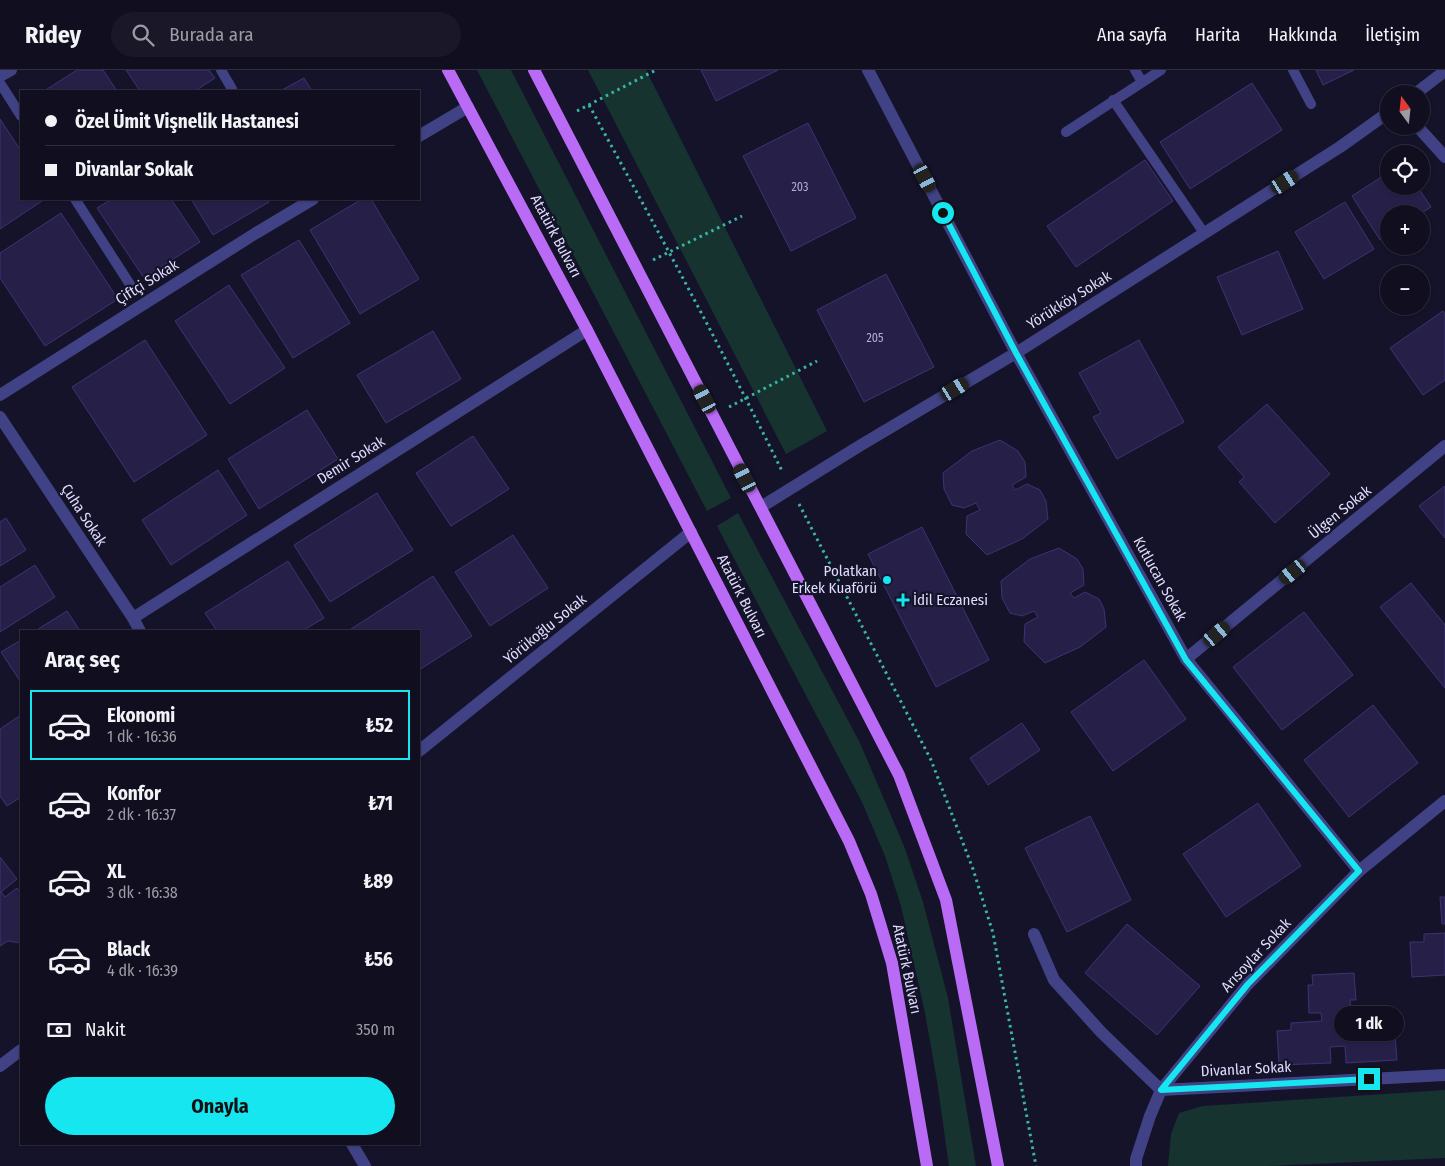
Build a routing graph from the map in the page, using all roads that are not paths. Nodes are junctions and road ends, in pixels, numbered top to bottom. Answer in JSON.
{"nodes":[{"id":1,"x":11,"y":70,"type":"edge"},
{"id":2,"x":221,"y":70,"type":"edge"},
{"id":3,"x":448,"y":70,"type":"edge"},
{"id":4,"x":534,"y":70,"type":"edge"},
{"id":5,"x":1134,"y":70,"type":"edge"},
{"id":6,"x":1161,"y":70,"type":"edge"},
{"id":7,"x":1293,"y":70,"type":"edge"},
{"id":8,"x":871,"y":71,"type":"edge"},
{"id":9,"x":1445,"y":71,"type":"edge"},
{"id":10,"x":0,"y":76,"type":"edge"},
{"id":11,"x":1142,"y":82,"type":"junction"},
{"id":12,"x":0,"y":83,"type":"edge"},
{"id":13,"x":1427,"y":85,"type":"edge"},
{"id":14,"x":232,"y":89,"type":"dead end"},
{"id":15,"x":1114,"y":100,"type":"junction"},
{"id":16,"x":1311,"y":104,"type":"dead end"},
{"id":17,"x":468,"y":107,"type":"junction"},
{"id":18,"x":20,"y":114,"type":"edge"},
{"id":19,"x":1380,"y":118,"type":"edge"},
{"id":20,"x":1066,"y":132,"type":"dead end"},
{"id":21,"x":420,"y":135,"type":"edge"},
{"id":22,"x":1425,"y":135,"type":"edge"},
{"id":23,"x":1445,"y":158,"type":"edge"},
{"id":24,"x":76,"y":200,"type":"edge"},
{"id":25,"x":311,"y":200,"type":"edge"},
{"id":26,"x":1204,"y":233,"type":"junction"},
{"id":27,"x":131,"y":286,"type":"dead end"},
{"id":28,"x":587,"y":330,"type":"junction"},
{"id":29,"x":1016,"y":353,"type":"junction"},
{"id":30,"x":0,"y":395,"type":"edge"},
{"id":31,"x":0,"y":417,"type":"edge"},
{"id":32,"x":1445,"y":446,"type":"edge"},
{"id":33,"x":761,"y":507,"type":"junction"},
{"id":34,"x":691,"y":532,"type":"junction"},
{"id":35,"x":133,"y":618,"type":"junction"},
{"id":36,"x":139,"y":630,"type":"edge"},
{"id":37,"x":1186,"y":660,"type":"junction"},
{"id":38,"x":420,"y":750,"type":"edge"},
{"id":39,"x":1445,"y":800,"type":"edge"},
{"id":40,"x":1359,"y":871,"type":"junction"},
{"id":41,"x":1034,"y":934,"type":"dead end"},
{"id":42,"x":20,"y":1051,"type":"edge"},
{"id":43,"x":0,"y":1066,"type":"edge"},
{"id":44,"x":1445,"y":1075,"type":"edge"},
{"id":45,"x":1161,"y":1090,"type":"junction"},
{"id":46,"x":353,"y":1145,"type":"edge"},
{"id":47,"x":365,"y":1166,"type":"edge"},
{"id":48,"x":926,"y":1166,"type":"edge"},
{"id":49,"x":998,"y":1166,"type":"edge"},
{"id":50,"x":1136,"y":1166,"type":"edge"}],
"edges":[{"from":1,"to":10,"type":"street"},
{"from":2,"to":14,"type":"lane"},
{"from":3,"to":17,"type":"main road","name":"Atatürk Bulvarı"},
{"from":4,"to":33,"type":"main road"},
{"from":5,"to":11,"type":"lane"},
{"from":6,"to":11,"type":"lane"},
{"from":7,"to":16,"type":"lane"},
{"from":8,"to":29,"type":"street","name":"Kutlucan Sokak"},
{"from":9,"to":13,"type":"street"},
{"from":11,"to":15,"type":"lane"},
{"from":12,"to":18,"type":"lane"},
{"from":15,"to":20,"type":"lane"},
{"from":15,"to":26,"type":"lane"},
{"from":17,"to":21,"type":"street"},
{"from":17,"to":28,"type":"main road","name":"Atatürk Bulvarı"},
{"from":19,"to":26,"type":"street","name":"Yörükköy Sokak"},
{"from":22,"to":23,"type":"street"},
{"from":24,"to":27,"type":"lane"},
{"from":25,"to":30,"type":"street","name":"Çiftçi Sokak"},
{"from":26,"to":29,"type":"street","name":"Yörükköy Sokak"},
{"from":28,"to":34,"type":"main road","name":"Atatürk Bulvarı"},
{"from":28,"to":35,"type":"street","name":"Demir Sokak"},
{"from":29,"to":33,"type":"street","name":"Yörükköy Sokak"},
{"from":29,"to":37,"type":"street","name":"Kutlucan Sokak"},
{"from":31,"to":35,"type":"street","name":"Çuha Sokak"},
{"from":32,"to":37,"type":"street","name":"Ülgen Sokak"},
{"from":33,"to":49,"type":"main road"},
{"from":34,"to":38,"type":"street","name":"Yörükoğlu Sokak"},
{"from":34,"to":48,"type":"main road","name":"Atatürk Bulvarı"},
{"from":35,"to":36,"type":"street","name":"Çuha Sokak"},
{"from":37,"to":40,"type":"street","name":"Kutlucan Sokak"},
{"from":39,"to":40,"type":"street","name":"Arısoylar Sokak"},
{"from":40,"to":45,"type":"street","name":"Arısoylar Sokak"},
{"from":41,"to":45,"type":"street"},
{"from":42,"to":43,"type":"street"},
{"from":44,"to":45,"type":"street","name":"Divanlar Sokak"},
{"from":45,"to":50,"type":"street","name":"Arısoylar Sokak"},
{"from":46,"to":47,"type":"street"}]}
